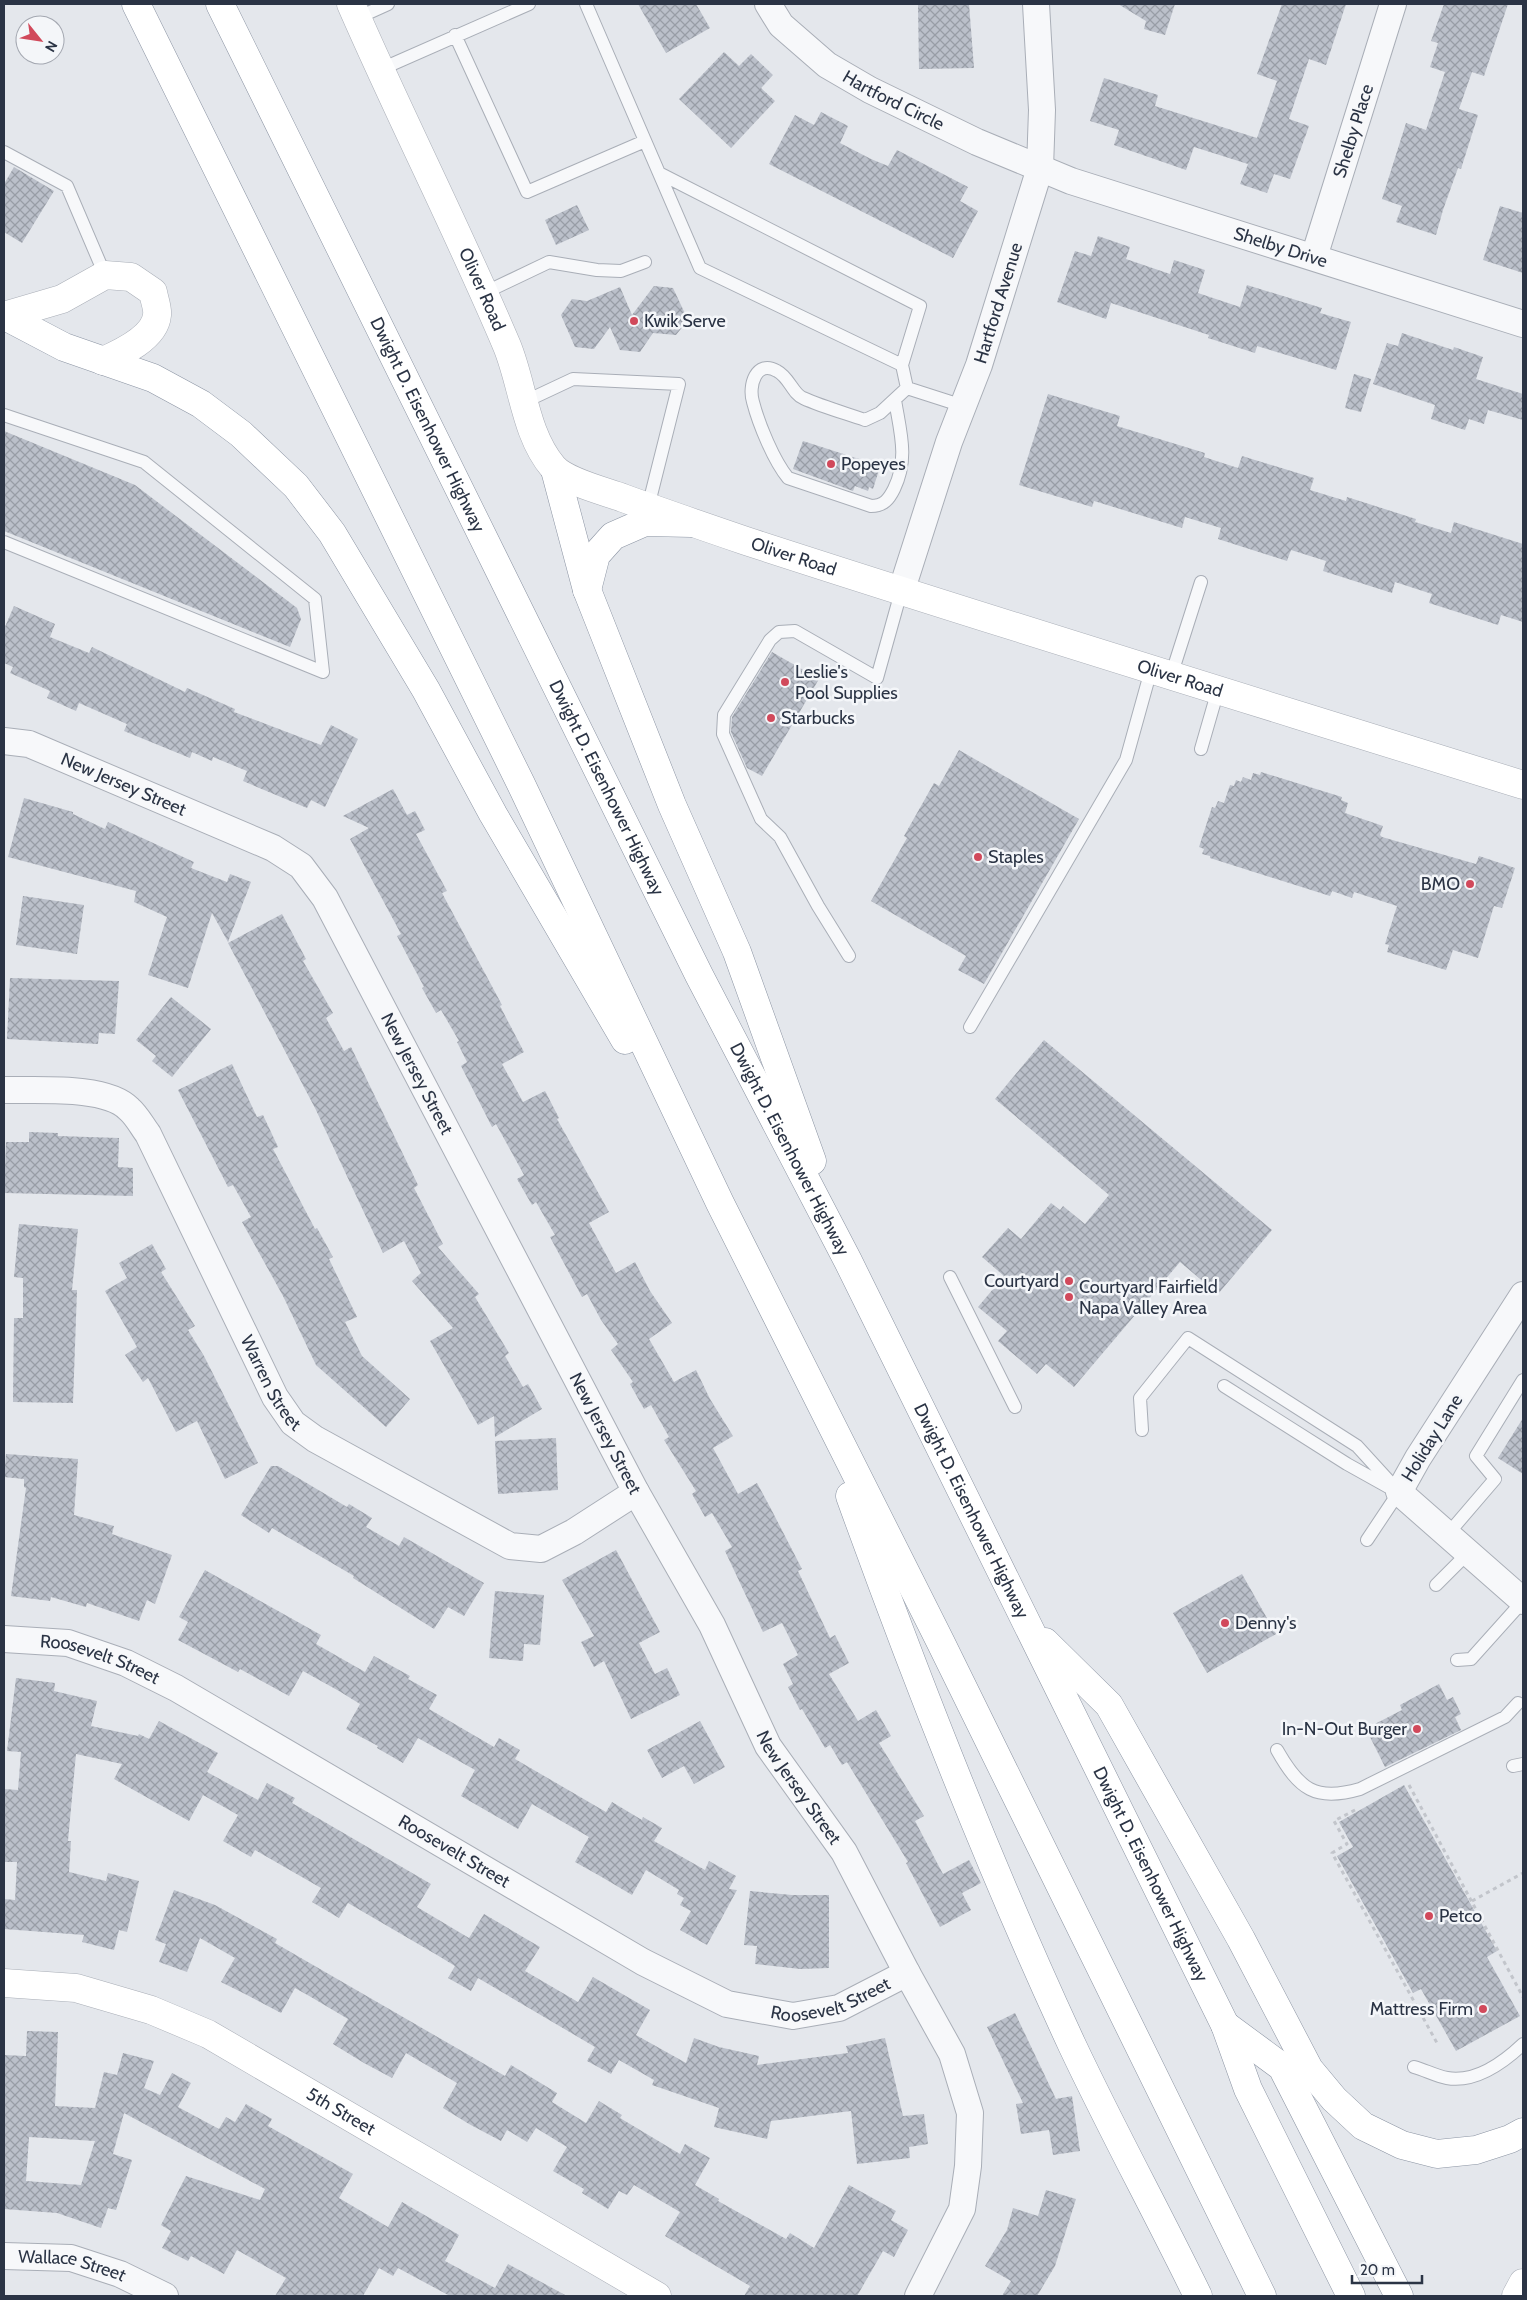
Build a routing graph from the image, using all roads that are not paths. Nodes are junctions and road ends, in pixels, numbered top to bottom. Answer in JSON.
{"nodes":[{"id":1,"x":136,"y":4,"type":"edge"},
{"id":2,"x":220,"y":4,"type":"edge"},
{"id":3,"x":388,"y":4,"type":"edge"},
{"id":4,"x":529,"y":4,"type":"edge"},
{"id":5,"x":586,"y":4,"type":"edge"},
{"id":6,"x":768,"y":4,"type":"edge"},
{"id":7,"x":1036,"y":4,"type":"edge"},
{"id":8,"x":1393,"y":4,"type":"edge"},
{"id":9,"x":354,"y":11,"type":"edge"},
{"id":10,"x":456,"y":35,"type":"junction"},
{"id":11,"x":379,"y":70,"type":"junction"},
{"id":12,"x":645,"y":141,"type":"junction"},
{"id":13,"x":4,"y":152,"type":"edge"},
{"id":14,"x":1040,"y":168,"type":"junction"},
{"id":15,"x":659,"y":173,"type":"junction"},
{"id":16,"x":1314,"y":258,"type":"junction"},
{"id":17,"x":645,"y":262,"type":"dead end"},
{"id":18,"x":105,"y":275,"type":"junction"},
{"id":19,"x":484,"y":293,"type":"junction"},
{"id":20,"x":5,"y":316,"type":"edge"},
{"id":21,"x":1523,"y":324,"type":"edge"},
{"id":22,"x":103,"y":361,"type":"junction"},
{"id":23,"x":902,"y":365,"type":"junction"},
{"id":24,"x":907,"y":388,"type":"junction"},
{"id":25,"x":895,"y":400,"type":"junction"},
{"id":26,"x":524,"y":402,"type":"junction"},
{"id":27,"x":963,"y":406,"type":"junction"},
{"id":28,"x":4,"y":415,"type":"edge"},
{"id":29,"x":555,"y":470,"type":"junction"},
{"id":30,"x":648,"y":507,"type":"junction"},
{"id":31,"x":692,"y":523,"type":"junction"},
{"id":32,"x":4,"y":542,"type":"edge"},
{"id":33,"x":1201,"y":582,"type":"dead end"},
{"id":34,"x":587,"y":590,"type":"junction"},
{"id":35,"x":901,"y":592,"type":"junction"},
{"id":36,"x":1161,"y":673,"type":"junction"},
{"id":37,"x":1218,"y":690,"type":"junction"},
{"id":38,"x":4,"y":741,"type":"edge"},
{"id":39,"x":1201,"y":749,"type":"dead end"},
{"id":40,"x":1523,"y":784,"type":"edge"},
{"id":41,"x":849,"y":956,"type":"dead end"},
{"id":42,"x":970,"y":1027,"type":"dead end"},
{"id":43,"x":4,"y":1090,"type":"edge"},
{"id":44,"x":720,"y":1203,"type":"junction"},
{"id":45,"x":848,"y":1261,"type":"junction"},
{"id":46,"x":950,"y":1277,"type":"dead end"},
{"id":47,"x":1523,"y":1295,"type":"edge"},
{"id":48,"x":807,"y":1380,"type":"junction"},
{"id":49,"x":1523,"y":1380,"type":"edge"},
{"id":50,"x":1224,"y":1386,"type":"dead end"},
{"id":51,"x":1015,"y":1407,"type":"dead end"},
{"id":52,"x":1142,"y":1430,"type":"dead end"},
{"id":53,"x":636,"y":1492,"type":"junction"},
{"id":54,"x":1399,"y":1492,"type":"junction"},
{"id":55,"x":1447,"y":1535,"type":"junction"},
{"id":56,"x":1367,"y":1540,"type":"dead end"},
{"id":57,"x":1467,"y":1554,"type":"junction"},
{"id":58,"x":1436,"y":1585,"type":"dead end"},
{"id":59,"x":1523,"y":1601,"type":"edge"},
{"id":60,"x":1030,"y":1628,"type":"junction"},
{"id":61,"x":4,"y":1639,"type":"edge"},
{"id":62,"x":1457,"y":1660,"type":"dead end"},
{"id":63,"x":1518,"y":1703,"type":"dead end"},
{"id":64,"x":1277,"y":1750,"type":"dead end"},
{"id":65,"x":907,"y":1973,"type":"junction"},
{"id":66,"x":4,"y":1983,"type":"edge"},
{"id":67,"x":1225,"y":2025,"type":"junction"},
{"id":68,"x":1523,"y":2044,"type":"edge"},
{"id":69,"x":1414,"y":2067,"type":"dead end"},
{"id":70,"x":1523,"y":2132,"type":"edge"},
{"id":71,"x":1170,"y":2238,"type":"junction"},
{"id":72,"x":4,"y":2256,"type":"edge"},
{"id":73,"x":1523,"y":2283,"type":"edge"},
{"id":74,"x":646,"y":2293,"type":"edge"},
{"id":75,"x":165,"y":2296,"type":"edge"},
{"id":76,"x":918,"y":2296,"type":"edge"},
{"id":77,"x":1181,"y":2296,"type":"edge"},
{"id":78,"x":1198,"y":2296,"type":"edge"},
{"id":79,"x":1262,"y":2296,"type":"edge"},
{"id":80,"x":1351,"y":2296,"type":"edge"},
{"id":81,"x":1399,"y":2296,"type":"edge"},
{"id":82,"x":1516,"y":2296,"type":"edge"}],
"edges":[{"from":1,"to":44,"type":"main road"},
{"from":2,"to":45,"type":"main road","name":"Dwight D. Eisenhower Highway"},
{"from":3,"to":9,"type":"lane"},
{"from":4,"to":10,"type":"lane"},
{"from":5,"to":12,"type":"lane"},
{"from":6,"to":14,"type":"street","name":"Hartford Circle"},
{"from":7,"to":14,"type":"street","name":"Hartford Avenue"},
{"from":8,"to":16,"type":"street","name":"Shelby Place"},
{"from":9,"to":11,"type":"main road","name":"Oliver Road"},
{"from":10,"to":11,"type":"lane"},
{"from":10,"to":12,"type":"lane"},
{"from":11,"to":19,"type":"main road","name":"Oliver Road"},
{"from":12,"to":15,"type":"lane"},
{"from":13,"to":18,"type":"lane"},
{"from":14,"to":16,"type":"street","name":"Shelby Drive"},
{"from":14,"to":27,"type":"street","name":"Hartford Avenue"},
{"from":15,"to":23,"type":"lane"},
{"from":15,"to":23,"type":"lane"},
{"from":16,"to":21,"type":"street","name":"Shelby Drive"},
{"from":17,"to":19,"type":"lane"},
{"from":18,"to":20,"type":"main road"},
{"from":18,"to":22,"type":"main road"},
{"from":19,"to":26,"type":"main road","name":"Oliver Road"},
{"from":20,"to":22,"type":"main road"},
{"from":22,"to":44,"type":"main road"},
{"from":23,"to":24,"type":"lane"},
{"from":24,"to":25,"type":"lane"},
{"from":24,"to":27,"type":"lane"},
{"from":25,"to":25,"type":"lane"},
{"from":26,"to":29,"type":"main road","name":"Oliver Road"},
{"from":26,"to":30,"type":"lane"},
{"from":27,"to":35,"type":"street","name":"Hartford Avenue"},
{"from":28,"to":32,"type":"lane"},
{"from":29,"to":30,"type":"main road","name":"Oliver Road"},
{"from":29,"to":34,"type":"main road"},
{"from":30,"to":31,"type":"main road","name":"Oliver Road"},
{"from":31,"to":34,"type":"main road"},
{"from":31,"to":35,"type":"main road","name":"Oliver Road"},
{"from":33,"to":36,"type":"lane"},
{"from":34,"to":45,"type":"main road"},
{"from":35,"to":36,"type":"main road","name":"Oliver Road"},
{"from":35,"to":41,"type":"lane"},
{"from":36,"to":37,"type":"main road","name":"Oliver Road"},
{"from":36,"to":42,"type":"lane"},
{"from":37,"to":39,"type":"lane"},
{"from":37,"to":40,"type":"main road","name":"Oliver Road"},
{"from":38,"to":53,"type":"street","name":"New Jersey Street"},
{"from":43,"to":53,"type":"street","name":"Warren Street"},
{"from":44,"to":48,"type":"main road"},
{"from":45,"to":60,"type":"main road","name":"Dwight D. Eisenhower Highway"},
{"from":46,"to":51,"type":"lane"},
{"from":47,"to":54,"type":"street","name":"Holiday Lane"},
{"from":48,"to":71,"type":"main road"},
{"from":48,"to":79,"type":"main road"},
{"from":49,"to":55,"type":"lane"},
{"from":50,"to":54,"type":"lane"},
{"from":52,"to":54,"type":"lane"},
{"from":53,"to":65,"type":"street","name":"New Jersey Street"},
{"from":54,"to":55,"type":"street","name":"Holiday Lane"},
{"from":54,"to":56,"type":"lane"},
{"from":55,"to":57,"type":"street","name":"Holiday Lane"},
{"from":57,"to":58,"type":"lane"},
{"from":57,"to":59,"type":"street","name":"Holiday Lane"},
{"from":59,"to":62,"type":"lane"},
{"from":60,"to":67,"type":"main road","name":"Dwight D. Eisenhower Highway"},
{"from":60,"to":70,"type":"main road"},
{"from":61,"to":65,"type":"street","name":"Roosevelt Street"},
{"from":63,"to":64,"type":"lane"},
{"from":65,"to":76,"type":"street","name":"New Jersey Street"},
{"from":66,"to":74,"type":"main road","name":"5th Street"},
{"from":67,"to":80,"type":"main road","name":"Dwight D. Eisenhower Highway"},
{"from":67,"to":81,"type":"main road"},
{"from":68,"to":69,"type":"lane"},
{"from":71,"to":77,"type":"main road"},
{"from":71,"to":78,"type":"main road"},
{"from":72,"to":75,"type":"street","name":"Wallace Street"},
{"from":73,"to":82,"type":"main road"}]}
